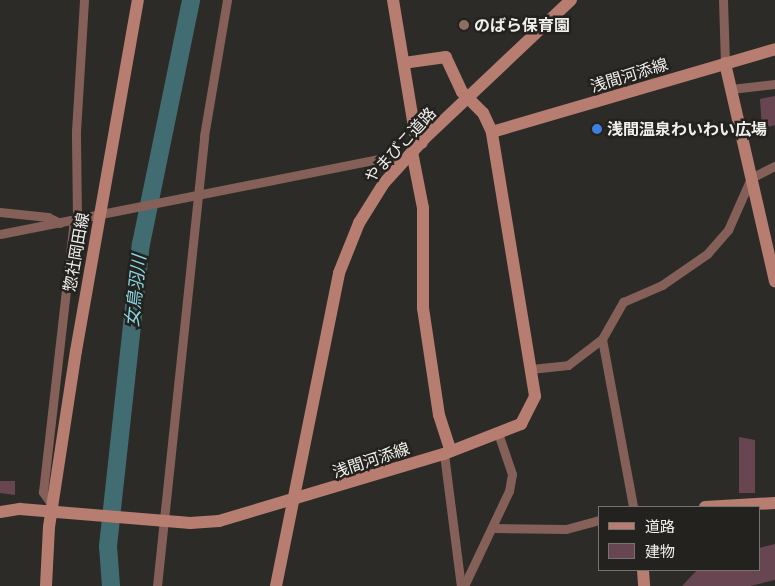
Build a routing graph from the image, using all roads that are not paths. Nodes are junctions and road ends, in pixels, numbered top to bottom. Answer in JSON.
{"nodes":[{"id":1,"x":84,"y":0,"type":"edge"},
{"id":2,"x":138,"y":0,"type":"edge"},
{"id":3,"x":227,"y":0,"type":"edge"},
{"id":4,"x":393,"y":0,"type":"edge"},
{"id":5,"x":571,"y":0,"type":"edge"},
{"id":6,"x":723,"y":0,"type":"edge"},
{"id":7,"x":775,"y":49,"type":"edge"},
{"id":8,"x":404,"y":63,"type":"junction"},
{"id":9,"x":725,"y":63,"type":"junction"},
{"id":10,"x":775,"y":84,"type":"edge"},
{"id":11,"x":731,"y":89,"type":"junction"},
{"id":12,"x":468,"y":98,"type":"junction"},
{"id":13,"x":492,"y":132,"type":"junction"},
{"id":14,"x":422,"y":143,"type":"junction"},
{"id":15,"x":412,"y":152,"type":"junction"},
{"id":16,"x":402,"y":163,"type":"junction"},
{"id":17,"x":775,"y":166,"type":"edge"},
{"id":18,"x":751,"y":178,"type":"junction"},
{"id":19,"x":194,"y":196,"type":"junction"},
{"id":20,"x":0,"y":212,"type":"edge"},
{"id":21,"x":105,"y":214,"type":"junction"},
{"id":22,"x":76,"y":220,"type":"junction"},
{"id":23,"x":60,"y":223,"type":"junction"},
{"id":24,"x":0,"y":234,"type":"edge"},
{"id":25,"x":775,"y":280,"type":"edge"},
{"id":26,"x":602,"y":339,"type":"junction"},
{"id":27,"x":531,"y":370,"type":"junction"},
{"id":28,"x":499,"y":436,"type":"junction"},
{"id":29,"x":447,"y":453,"type":"junction"},
{"id":30,"x":293,"y":502,"type":"junction"},
{"id":31,"x":775,"y":503,"type":"edge"},
{"id":32,"x":633,"y":506,"type":"edge"},
{"id":33,"x":722,"y":506,"type":"edge"},
{"id":34,"x":56,"y":509,"type":"junction"},
{"id":35,"x":0,"y":512,"type":"edge"},
{"id":36,"x":598,"y":520,"type":"edge"},
{"id":37,"x":161,"y":521,"type":"junction"},
{"id":38,"x":494,"y":528,"type":"junction"},
{"id":39,"x":643,"y":571,"type":"edge"},
{"id":40,"x":46,"y":586,"type":"edge"},
{"id":41,"x":157,"y":586,"type":"edge"},
{"id":42,"x":276,"y":586,"type":"edge"},
{"id":43,"x":462,"y":586,"type":"edge"},
{"id":44,"x":644,"y":586,"type":"edge"}],
"edges":[{"from":1,"to":22,"type":"street"},
{"from":2,"to":21,"type":"main road","name":"惣社岡田線"},
{"from":3,"to":19,"type":"street"},
{"from":4,"to":8,"type":"main road"},
{"from":5,"to":12,"type":"main road","name":"やまびこ道路"},
{"from":6,"to":9,"type":"street"},
{"from":7,"to":9,"type":"main road","name":"浅間河添線"},
{"from":8,"to":12,"type":"main road"},
{"from":8,"to":14,"type":"main road"},
{"from":9,"to":11,"type":"main road"},
{"from":9,"to":13,"type":"main road","name":"浅間河添線"},
{"from":10,"to":11,"type":"street"},
{"from":11,"to":18,"type":"main road"},
{"from":12,"to":13,"type":"main road"},
{"from":12,"to":14,"type":"main road","name":"やまびこ道路"},
{"from":13,"to":27,"type":"main road","name":"浅間河添線"},
{"from":14,"to":15,"type":"main road","name":"やまびこ道路"},
{"from":15,"to":16,"type":"main road","name":"やまびこ道路"},
{"from":15,"to":29,"type":"main road"},
{"from":16,"to":19,"type":"street"},
{"from":16,"to":30,"type":"main road","name":"やまびこ道路"},
{"from":17,"to":18,"type":"street"},
{"from":18,"to":25,"type":"main road"},
{"from":18,"to":26,"type":"street"},
{"from":19,"to":21,"type":"street"},
{"from":19,"to":37,"type":"street"},
{"from":20,"to":23,"type":"street"},
{"from":21,"to":22,"type":"street"},
{"from":21,"to":34,"type":"main road","name":"惣社岡田線"},
{"from":22,"to":23,"type":"street"},
{"from":22,"to":34,"type":"street"},
{"from":23,"to":24,"type":"street"},
{"from":26,"to":27,"type":"street"},
{"from":26,"to":32,"type":"street"},
{"from":27,"to":28,"type":"main road","name":"浅間河添線"},
{"from":28,"to":29,"type":"main road","name":"浅間河添線"},
{"from":28,"to":38,"type":"street"},
{"from":29,"to":30,"type":"main road","name":"浅間河添線"},
{"from":29,"to":43,"type":"street"},
{"from":30,"to":37,"type":"main road","name":"浅間河添線"},
{"from":30,"to":42,"type":"main road"},
{"from":31,"to":33,"type":"main road"},
{"from":34,"to":35,"type":"main road","name":"浅間河添線"},
{"from":34,"to":37,"type":"main road","name":"浅間河添線"},
{"from":34,"to":40,"type":"main road","name":"惣社岡田線"},
{"from":36,"to":38,"type":"street"},
{"from":37,"to":41,"type":"street"},
{"from":38,"to":43,"type":"street"},
{"from":39,"to":44,"type":"main road"}]}
